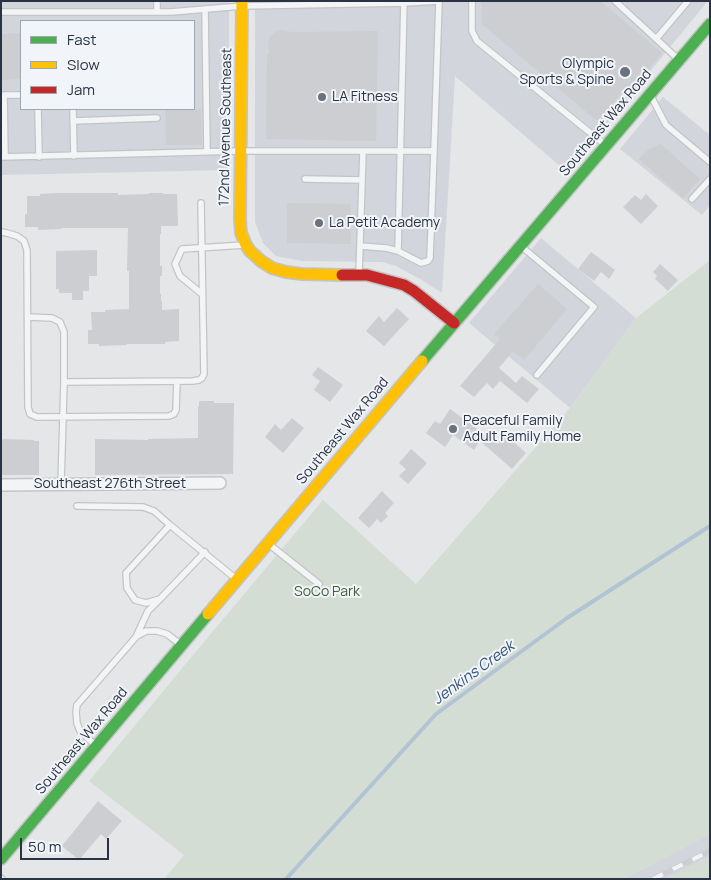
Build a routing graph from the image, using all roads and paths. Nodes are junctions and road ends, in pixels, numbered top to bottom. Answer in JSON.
{"nodes":[{"id":1,"x":157,"y":1,"type":"edge"},
{"id":2,"x":439,"y":1,"type":"edge"},
{"id":3,"x":472,"y":1,"type":"edge"},
{"id":4,"x":615,"y":1,"type":"edge"},
{"id":5,"x":688,"y":1,"type":"edge"},
{"id":6,"x":404,"y":2,"type":"edge"},
{"id":7,"x":242,"y":3,"type":"edge"},
{"id":8,"x":290,"y":3,"type":"edge"},
{"id":9,"x":329,"y":3,"type":"edge"},
{"id":10,"x":205,"y":9,"type":"junction"},
{"id":11,"x":1,"y":12,"type":"edge"},
{"id":12,"x":157,"y":12,"type":"junction"},
{"id":13,"x":710,"y":24,"type":"edge"},
{"id":14,"x":656,"y":39,"type":"junction"},
{"id":15,"x":679,"y":60,"type":"junction"},
{"id":16,"x":650,"y":94,"type":"junction"},
{"id":17,"x":20,"y":95,"type":"edge"},
{"id":18,"x":38,"y":110,"type":"edge"},
{"id":19,"x":73,"y":110,"type":"edge"},
{"id":20,"x":157,"y":118,"type":"dead end"},
{"id":21,"x":73,"y":121,"type":"junction"},
{"id":22,"x":606,"y":145,"type":"junction"},
{"id":23,"x":240,"y":151,"type":"junction"},
{"id":24,"x":363,"y":151,"type":"junction"},
{"id":25,"x":400,"y":151,"type":"junction"},
{"id":26,"x":434,"y":151,"type":"junction"},
{"id":27,"x":207,"y":152,"type":"junction"},
{"id":28,"x":74,"y":156,"type":"junction"},
{"id":29,"x":3,"y":157,"type":"edge"},
{"id":30,"x":39,"y":157,"type":"junction"},
{"id":31,"x":710,"y":162,"type":"edge"},
{"id":32,"x":304,"y":179,"type":"dead end"},
{"id":33,"x":710,"y":179,"type":"edge"},
{"id":34,"x":362,"y":180,"type":"junction"},
{"id":35,"x":692,"y":199,"type":"dead end"},
{"id":36,"x":201,"y":203,"type":"dead end"},
{"id":37,"x":1,"y":232,"type":"edge"},
{"id":38,"x":521,"y":245,"type":"junction"},
{"id":39,"x":360,"y":246,"type":"junction"},
{"id":40,"x":202,"y":247,"type":"junction"},
{"id":41,"x":248,"y":248,"type":"junction"},
{"id":42,"x":398,"y":251,"type":"junction"},
{"id":43,"x":359,"y":275,"type":"junction"},
{"id":44,"x":202,"y":294,"type":"junction"},
{"id":45,"x":28,"y":317,"type":"junction"},
{"id":46,"x":454,"y":323,"type":"junction"},
{"id":47,"x":537,"y":375,"type":"dead end"},
{"id":48,"x":177,"y":381,"type":"junction"},
{"id":49,"x":64,"y":382,"type":"junction"},
{"id":50,"x":63,"y":417,"type":"junction"},
{"id":51,"x":220,"y":483,"type":"dead end"},
{"id":52,"x":1,"y":484,"type":"edge"},
{"id":53,"x":61,"y":484,"type":"junction"},
{"id":54,"x":77,"y":506,"type":"dead end"},
{"id":55,"x":170,"y":525,"type":"junction"},
{"id":56,"x":268,"y":543,"type":"junction"},
{"id":57,"x":205,"y":552,"type":"junction"},
{"id":58,"x":238,"y":580,"type":"junction"},
{"id":59,"x":319,"y":584,"type":"dead end"},
{"id":60,"x":160,"y":598,"type":"junction"},
{"id":61,"x":136,"y":637,"type":"junction"},
{"id":62,"x":182,"y":645,"type":"junction"},
{"id":63,"x":96,"y":747,"type":"junction"},
{"id":64,"x":1,"y":859,"type":"edge"}],
"edges":[{"from":1,"to":12,"type":"lane"},
{"from":2,"to":6,"type":"lane"},
{"from":2,"to":26,"type":"lane"},
{"from":3,"to":22,"type":"lane"},
{"from":4,"to":14,"type":"lane"},
{"from":5,"to":14,"type":"lane"},
{"from":6,"to":9,"type":"lane"},
{"from":6,"to":25,"type":"lane"},
{"from":7,"to":8,"type":"lane"},
{"from":7,"to":10,"type":"lane"},
{"from":7,"to":23,"type":"street","name":"172nd Avenue Southeast"},
{"from":8,"to":9,"type":"lane"},
{"from":10,"to":12,"type":"lane"},
{"from":10,"to":27,"type":"lane"},
{"from":11,"to":12,"type":"lane"},
{"from":13,"to":15,"type":"street","name":"Southeast Wax Road"},
{"from":14,"to":15,"type":"lane"},
{"from":15,"to":16,"type":"street","name":"Southeast Wax Road"},
{"from":16,"to":22,"type":"street","name":"Southeast Wax Road"},
{"from":16,"to":31,"type":"lane"},
{"from":17,"to":29,"type":"lane"},
{"from":18,"to":30,"type":"lane"},
{"from":19,"to":21,"type":"lane"},
{"from":20,"to":21,"type":"lane"},
{"from":21,"to":28,"type":"lane"},
{"from":22,"to":38,"type":"street","name":"Southeast Wax Road"},
{"from":23,"to":24,"type":"lane"},
{"from":23,"to":27,"type":"lane"},
{"from":23,"to":41,"type":"street","name":"172nd Avenue Southeast"},
{"from":24,"to":25,"type":"lane"},
{"from":24,"to":34,"type":"lane"},
{"from":25,"to":26,"type":"lane"},
{"from":25,"to":42,"type":"lane"},
{"from":26,"to":42,"type":"lane"},
{"from":27,"to":28,"type":"lane"},
{"from":28,"to":30,"type":"lane"},
{"from":29,"to":30,"type":"lane"},
{"from":32,"to":34,"type":"lane"},
{"from":33,"to":35,"type":"lane"},
{"from":34,"to":39,"type":"lane"},
{"from":36,"to":40,"type":"lane"},
{"from":37,"to":45,"type":"lane"},
{"from":38,"to":46,"type":"street","name":"Southeast Wax Road"},
{"from":38,"to":47,"type":"lane"},
{"from":39,"to":42,"type":"lane"},
{"from":39,"to":43,"type":"lane"},
{"from":40,"to":41,"type":"lane"},
{"from":40,"to":44,"type":"lane"},
{"from":40,"to":44,"type":"lane"},
{"from":41,"to":43,"type":"street"},
{"from":43,"to":46,"type":"street"},
{"from":44,"to":48,"type":"lane"},
{"from":45,"to":49,"type":"lane"},
{"from":45,"to":50,"type":"lane"},
{"from":46,"to":56,"type":"street","name":"Southeast Wax Road"},
{"from":48,"to":49,"type":"lane"},
{"from":48,"to":50,"type":"lane"},
{"from":49,"to":50,"type":"lane"},
{"from":50,"to":53,"type":"lane"},
{"from":51,"to":53,"type":"street","name":"Southeast 276th Street"},
{"from":52,"to":53,"type":"street","name":"Southeast 276th Street"},
{"from":54,"to":55,"type":"lane"},
{"from":55,"to":57,"type":"lane"},
{"from":55,"to":60,"type":"lane"},
{"from":56,"to":58,"type":"street","name":"Southeast Wax Road"},
{"from":56,"to":59,"type":"lane"},
{"from":57,"to":58,"type":"lane"},
{"from":57,"to":60,"type":"lane"},
{"from":58,"to":62,"type":"street","name":"Southeast Wax Road"},
{"from":60,"to":61,"type":"lane"},
{"from":61,"to":62,"type":"lane"},
{"from":61,"to":63,"type":"lane"},
{"from":62,"to":63,"type":"street","name":"Southeast Wax Road"},
{"from":63,"to":64,"type":"street","name":"Southeast Wax Road"}]}
